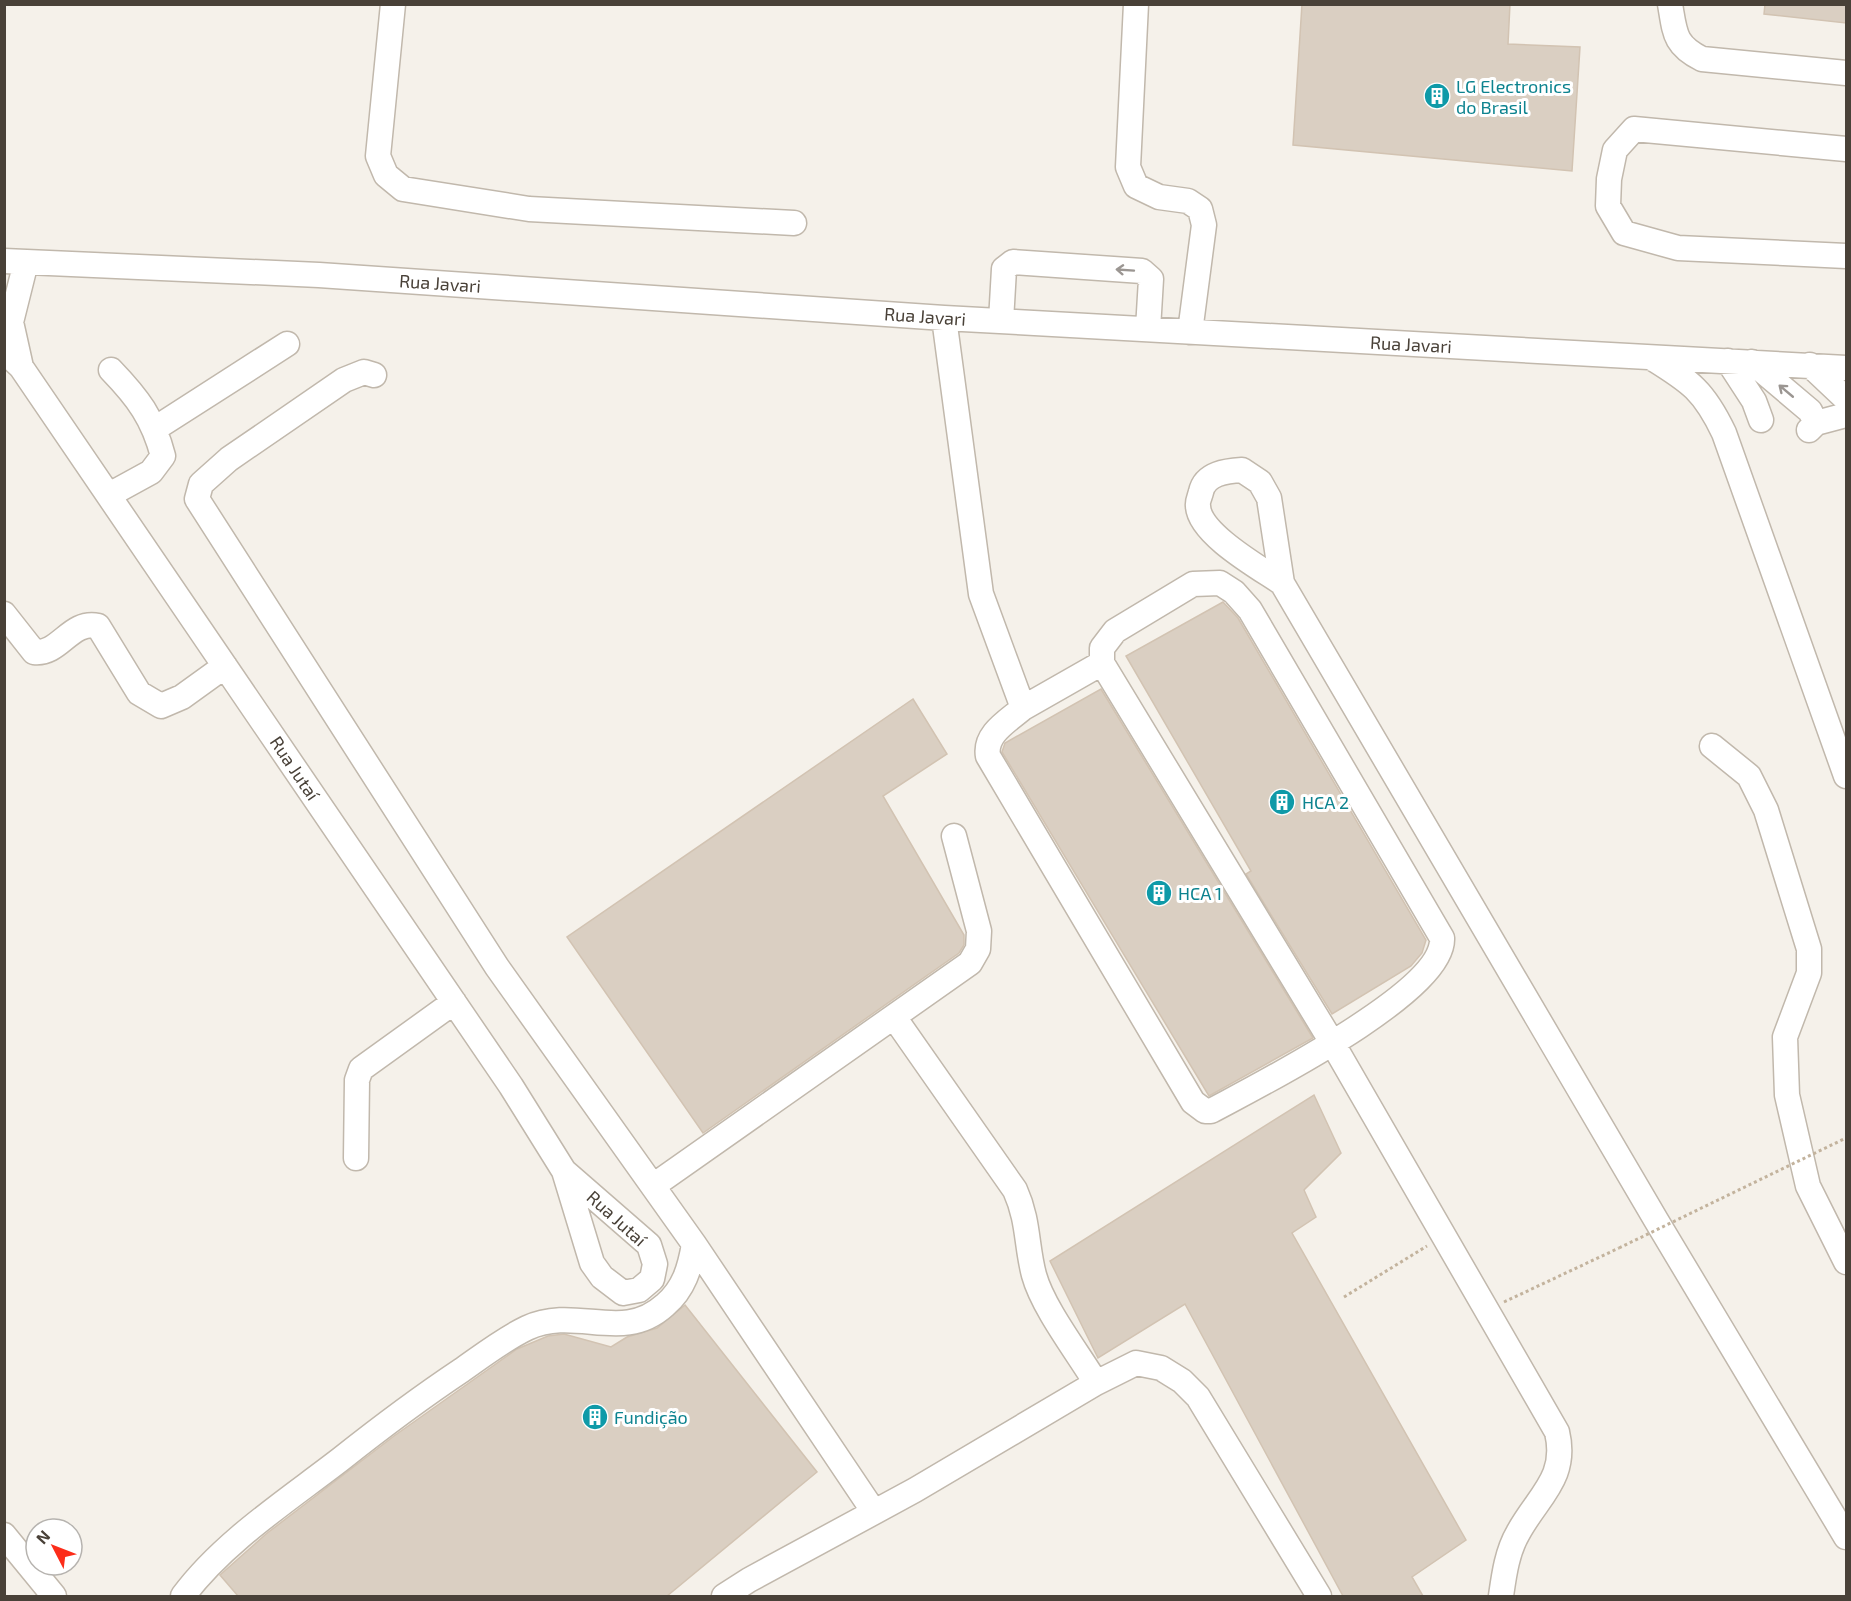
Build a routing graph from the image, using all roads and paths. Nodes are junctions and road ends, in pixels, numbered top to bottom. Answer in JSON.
{"nodes":[{"id":1,"x":393,"y":4,"type":"edge"},
{"id":2,"x":1136,"y":4,"type":"edge"},
{"id":3,"x":1670,"y":4,"type":"edge"},
{"id":4,"x":1846,"y":73,"type":"edge"},
{"id":5,"x":1846,"y":149,"type":"edge"},
{"id":6,"x":794,"y":223,"type":"dead end"},
{"id":7,"x":1846,"y":256,"type":"edge"},
{"id":8,"x":15,"y":262,"type":"edge"},
{"id":9,"x":944,"y":318,"type":"junction"},
{"id":10,"x":1001,"y":321,"type":"junction"},
{"id":11,"x":1148,"y":329,"type":"junction"},
{"id":12,"x":1190,"y":332,"type":"junction"},
{"id":13,"x":287,"y":344,"type":"dead end"},
{"id":14,"x":1649,"y":357,"type":"junction"},
{"id":15,"x":13,"y":359,"type":"edge"},
{"id":16,"x":1740,"y":361,"type":"junction"},
{"id":17,"x":1810,"y":365,"type":"junction"},
{"id":18,"x":1846,"y":368,"type":"edge"},
{"id":19,"x":111,"y":370,"type":"dead end"},
{"id":20,"x":374,"y":375,"type":"dead end"},
{"id":21,"x":1846,"y":399,"type":"edge"},
{"id":22,"x":1846,"y":415,"type":"edge"},
{"id":23,"x":1761,"y":420,"type":"dead end"},
{"id":24,"x":156,"y":428,"type":"junction"},
{"id":25,"x":109,"y":495,"type":"junction"},
{"id":26,"x":1282,"y":583,"type":"junction"},
{"id":27,"x":4,"y":614,"type":"edge"},
{"id":28,"x":1102,"y":663,"type":"junction"},
{"id":29,"x":225,"y":666,"type":"junction"},
{"id":30,"x":1023,"y":708,"type":"junction"},
{"id":31,"x":1712,"y":746,"type":"dead end"},
{"id":32,"x":1846,"y":776,"type":"edge"},
{"id":33,"x":954,"y":836,"type":"dead end"},
{"id":34,"x":454,"y":1002,"type":"junction"},
{"id":35,"x":894,"y":1017,"type":"junction"},
{"id":36,"x":1333,"y":1044,"type":"junction"},
{"id":37,"x":1846,"y":1138,"type":"edge"},
{"id":38,"x":356,"y":1158,"type":"dead end"},
{"id":39,"x":564,"y":1171,"type":"junction"},
{"id":40,"x":653,"y":1186,"type":"junction"},
{"id":41,"x":1444,"y":1236,"type":"junction"},
{"id":42,"x":694,"y":1244,"type":"junction"},
{"id":43,"x":1846,"y":1263,"type":"edge"},
{"id":44,"x":1344,"y":1297,"type":"dead end"},
{"id":45,"x":1486,"y":1310,"type":"junction"},
{"id":46,"x":1096,"y":1383,"type":"junction"},
{"id":47,"x":873,"y":1512,"type":"junction"},
{"id":48,"x":4,"y":1535,"type":"edge"},
{"id":49,"x":1846,"y":1537,"type":"edge"},
{"id":50,"x":54,"y":1596,"type":"edge"},
{"id":51,"x":183,"y":1596,"type":"edge"},
{"id":52,"x":724,"y":1596,"type":"edge"},
{"id":53,"x":1319,"y":1596,"type":"edge"},
{"id":54,"x":1501,"y":1596,"type":"edge"}],
"edges":[{"from":1,"to":6,"type":"street"},
{"from":2,"to":12,"type":"street"},
{"from":3,"to":4,"type":"street"},
{"from":5,"to":7,"type":"street"},
{"from":8,"to":9,"type":"street","name":"Rua Javari"},
{"from":8,"to":15,"type":"street","name":"Rua Jutaí"},
{"from":9,"to":10,"type":"street","name":"Rua Javari"},
{"from":9,"to":30,"type":"street"},
{"from":10,"to":11,"type":"street","name":"Rua Javari"},
{"from":11,"to":10,"type":"street","one_way":true},
{"from":11,"to":12,"type":"street","name":"Rua Javari"},
{"from":12,"to":14,"type":"street","name":"Rua Javari"},
{"from":13,"to":24,"type":"street"},
{"from":14,"to":16,"type":"street","name":"Rua Javari"},
{"from":14,"to":32,"type":"street"},
{"from":15,"to":25,"type":"street","name":"Rua Jutaí"},
{"from":16,"to":17,"type":"street","name":"Rua Javari"},
{"from":22,"to":16,"type":"street","one_way":true},
{"from":16,"to":23,"type":"street"},
{"from":17,"to":18,"type":"street","name":"Rua Javari"},
{"from":17,"to":21,"type":"street"},
{"from":19,"to":24,"type":"street"},
{"from":20,"to":40,"type":"street"},
{"from":24,"to":25,"type":"street"},
{"from":25,"to":29,"type":"street","name":"Rua Jutaí"},
{"from":26,"to":26,"type":"street"},
{"from":26,"to":49,"type":"street"},
{"from":27,"to":29,"type":"street"},
{"from":28,"to":30,"type":"street"},
{"from":28,"to":36,"type":"street"},
{"from":28,"to":36,"type":"street"},
{"from":29,"to":34,"type":"street","name":"Rua Jutaí"},
{"from":30,"to":36,"type":"street"},
{"from":31,"to":43,"type":"street"},
{"from":33,"to":35,"type":"street"},
{"from":34,"to":38,"type":"street"},
{"from":34,"to":39,"type":"street","name":"Rua Jutaí"},
{"from":35,"to":40,"type":"street"},
{"from":35,"to":46,"type":"street"},
{"from":36,"to":41,"type":"street"},
{"from":37,"to":45,"type":"path","bridge":true},
{"from":39,"to":39,"type":"street","name":"Rua Jutaí"},
{"from":40,"to":42,"type":"street"},
{"from":41,"to":44,"type":"path"},
{"from":41,"to":45,"type":"street"},
{"from":42,"to":47,"type":"street"},
{"from":42,"to":51,"type":"street"},
{"from":45,"to":54,"type":"street"},
{"from":46,"to":47,"type":"street"},
{"from":46,"to":53,"type":"street"},
{"from":47,"to":52,"type":"street"},
{"from":48,"to":50,"type":"street"}]}
